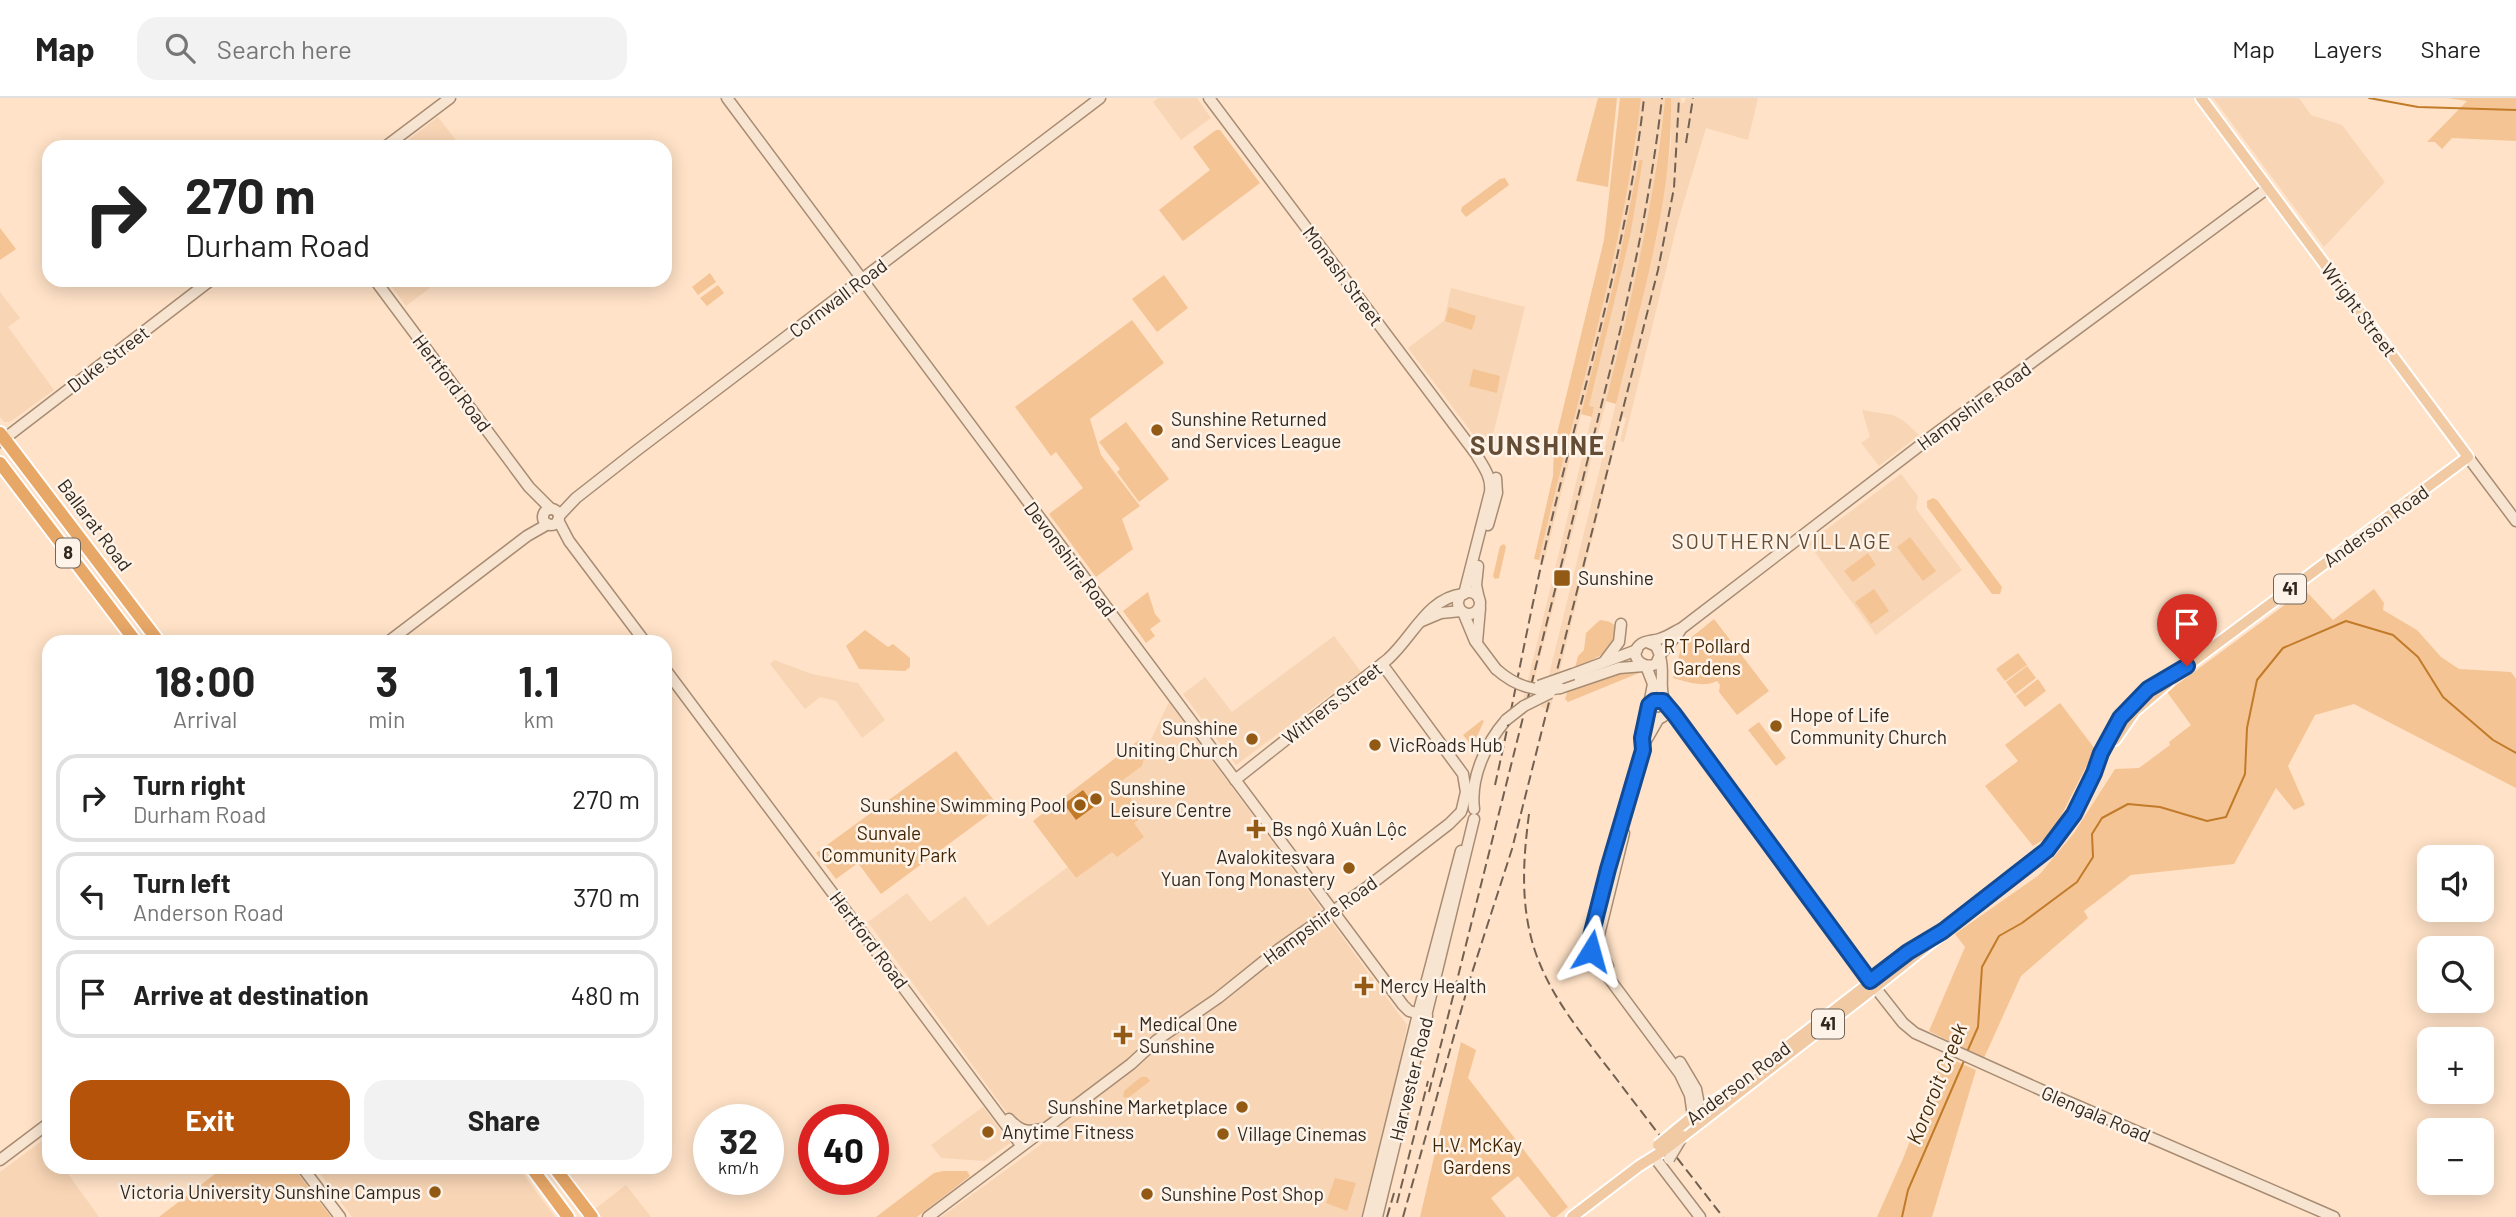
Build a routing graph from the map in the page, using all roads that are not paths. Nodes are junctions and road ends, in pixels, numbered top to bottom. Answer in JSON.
{"nodes":[{"id":1,"x":450,"y":98,"type":"edge"},
{"id":2,"x":727,"y":98,"type":"edge"},
{"id":3,"x":1100,"y":98,"type":"edge"},
{"id":4,"x":1209,"y":98,"type":"edge"},
{"id":5,"x":2201,"y":98,"type":"edge"},
{"id":6,"x":394,"y":140,"type":"edge"},
{"id":7,"x":2269,"y":188,"type":"junction"},
{"id":8,"x":862,"y":279,"type":"junction"},
{"id":9,"x":202,"y":287,"type":"edge"},
{"id":10,"x":380,"y":287,"type":"edge"},
{"id":11,"x":1,"y":441,"type":"edge"},
{"id":12,"x":2468,"y":457,"type":"junction"},
{"id":13,"x":0,"y":463,"type":"edge"},
{"id":14,"x":551,"y":517,"type":"junction"},
{"id":15,"x":2516,"y":522,"type":"edge"},
{"id":16,"x":1482,"y":534,"type":"junction"},
{"id":17,"x":1463,"y":594,"type":"junction"},
{"id":18,"x":1479,"y":601,"type":"junction"},
{"id":19,"x":1462,"y":612,"type":"junction"},
{"id":20,"x":1422,"y":621,"type":"junction"},
{"id":21,"x":1621,"y":624,"type":"dead end"},
{"id":22,"x":1682,"y":628,"type":"junction"},
{"id":23,"x":131,"y":635,"type":"edge"},
{"id":24,"x":153,"y":635,"type":"edge"},
{"id":25,"x":397,"y":635,"type":"edge"},
{"id":26,"x":640,"y":635,"type":"edge"},
{"id":27,"x":1647,"y":642,"type":"junction"},
{"id":28,"x":1478,"y":646,"type":"junction"},
{"id":29,"x":1637,"y":650,"type":"junction"},
{"id":30,"x":1660,"y":656,"type":"junction"},
{"id":31,"x":1604,"y":662,"type":"junction"},
{"id":32,"x":1382,"y":664,"type":"junction"},
{"id":33,"x":1645,"y":666,"type":"junction"},
{"id":34,"x":672,"y":678,"type":"edge"},
{"id":35,"x":1572,"y":679,"type":"junction"},
{"id":36,"x":1524,"y":687,"type":"junction"},
{"id":37,"x":1560,"y":688,"type":"junction"},
{"id":38,"x":1665,"y":703,"type":"junction"},
{"id":39,"x":1649,"y":706,"type":"junction"},
{"id":40,"x":1660,"y":718,"type":"junction"},
{"id":41,"x":1690,"y":737,"type":"junction"},
{"id":42,"x":1644,"y":744,"type":"junction"},
{"id":43,"x":1235,"y":780,"type":"junction"},
{"id":44,"x":1467,"y":815,"type":"junction"},
{"id":45,"x":1333,"y":912,"type":"junction"},
{"id":46,"x":1872,"y":984,"type":"junction"},
{"id":47,"x":1422,"y":1015,"type":"junction"},
{"id":48,"x":1642,"y":1017,"type":"junction"},
{"id":49,"x":1779,"y":1057,"type":"junction"},
{"id":50,"x":1689,"y":1075,"type":"junction"},
{"id":51,"x":1715,"y":1101,"type":"junction"},
{"id":52,"x":989,"y":1103,"type":"junction"},
{"id":53,"x":1694,"y":1120,"type":"junction"},
{"id":54,"x":42,"y":1128,"type":"edge"},
{"id":55,"x":1044,"y":1129,"type":"junction"},
{"id":56,"x":1021,"y":1145,"type":"junction"},
{"id":57,"x":1659,"y":1153,"type":"junction"},
{"id":58,"x":0,"y":1160,"type":"edge"},
{"id":59,"x":307,"y":1174,"type":"edge"},
{"id":60,"x":536,"y":1174,"type":"edge"},
{"id":61,"x":559,"y":1174,"type":"edge"},
{"id":62,"x":340,"y":1217,"type":"edge"},
{"id":63,"x":568,"y":1217,"type":"edge"},
{"id":64,"x":592,"y":1217,"type":"edge"},
{"id":65,"x":928,"y":1217,"type":"edge"},
{"id":66,"x":1368,"y":1217,"type":"edge"},
{"id":67,"x":1377,"y":1217,"type":"edge"},
{"id":68,"x":1572,"y":1217,"type":"edge"},
{"id":69,"x":1700,"y":1217,"type":"edge"},
{"id":70,"x":2334,"y":1217,"type":"edge"}],
"edges":[{"from":1,"to":6,"type":"street"},
{"from":2,"to":8,"type":"street","name":"Devonshire Road"},
{"from":3,"to":8,"type":"street","name":"Cornwall Road"},
{"from":4,"to":16,"type":"street","name":"Monash Street"},
{"from":5,"to":7,"type":"main road","name":"Wright Street"},
{"from":7,"to":12,"type":"main road","name":"Wright Street"},
{"from":7,"to":22,"type":"street","name":"Hampshire Road"},
{"from":8,"to":14,"type":"street","name":"Cornwall Road"},
{"from":8,"to":43,"type":"street","name":"Devonshire Road"},
{"from":9,"to":11,"type":"street","name":"Duke Street"},
{"from":10,"to":14,"type":"street","name":"Hertford Road"},
{"from":11,"to":24,"type":"highway","name":"Ballarat Road","number":"8"},
{"from":12,"to":15,"type":"street","name":"Wright Street"},
{"from":12,"to":46,"type":"main road","name":"Anderson Road","number":"41"},
{"from":13,"to":23,"type":"highway","name":"Ballarat Road","number":"8"},
{"from":14,"to":25,"type":"street","name":"Cornwall Road"},
{"from":14,"to":26,"type":"street","name":"Hertford Road"},
{"from":16,"to":17,"type":"street"},
{"from":16,"to":18,"type":"street"},
{"from":17,"to":18,"type":"street"},
{"from":17,"to":19,"type":"street"},
{"from":17,"to":20,"type":"street","name":"Withers Street"},
{"from":18,"to":19,"type":"street"},
{"from":18,"to":28,"type":"street"},
{"from":19,"to":20,"type":"street"},
{"from":19,"to":28,"type":"street"},
{"from":20,"to":32,"type":"street","name":"Withers Street"},
{"from":21,"to":31,"type":"street"},
{"from":22,"to":27,"type":"street","name":"Hampshire Road"},
{"from":22,"to":30,"type":"street","name":"Hampshire Road"},
{"from":27,"to":29,"type":"street"},
{"from":27,"to":30,"type":"street"},
{"from":28,"to":36,"type":"street","bridge":true},
{"from":29,"to":31,"type":"street"},
{"from":29,"to":33,"type":"street"},
{"from":30,"to":33,"type":"street"},
{"from":30,"to":38,"type":"street"},
{"from":31,"to":35,"type":"street"},
{"from":32,"to":43,"type":"street","name":"Withers Street"},
{"from":32,"to":44,"type":"street"},
{"from":33,"to":35,"type":"street"},
{"from":33,"to":39,"type":"street"},
{"from":34,"to":52,"type":"street","name":"Hertford Road"},
{"from":35,"to":36,"type":"street","bridge":true},
{"from":35,"to":37,"type":"street"},
{"from":36,"to":37,"type":"street","bridge":true},
{"from":37,"to":44,"type":"street","bridge":true},
{"from":38,"to":39,"type":"street"},
{"from":38,"to":40,"type":"street"},
{"from":38,"to":41,"type":"street","name":"Glengala Road"},
{"from":39,"to":40,"type":"street"},
{"from":39,"to":42,"type":"street"},
{"from":40,"to":41,"type":"street"},
{"from":40,"to":42,"type":"street"},
{"from":41,"to":46,"type":"street","name":"Glengala Road"},
{"from":42,"to":48,"type":"street"},
{"from":43,"to":45,"type":"street","name":"Devonshire Road"},
{"from":44,"to":45,"type":"street","name":"Hampshire Road"},
{"from":44,"to":47,"type":"street","name":"Harvester Road"},
{"from":45,"to":47,"type":"street","name":"Devonshire Road"},
{"from":45,"to":55,"type":"street","name":"Hampshire Road"},
{"from":46,"to":49,"type":"main road","name":"Anderson Road","number":"41"},
{"from":46,"to":70,"type":"street","name":"Glengala Road"},
{"from":47,"to":66,"type":"street","name":"Harvester Road"},
{"from":47,"to":67,"type":"street","name":"Harvester Road"},
{"from":48,"to":50,"type":"street"},
{"from":48,"to":53,"type":"street"},
{"from":49,"to":51,"type":"main road","name":"Anderson Road","number":"41"},
{"from":49,"to":53,"type":"main road","name":"Anderson Road","number":"41"},
{"from":50,"to":51,"type":"street"},
{"from":50,"to":53,"type":"street"},
{"from":51,"to":53,"type":"main road","name":"Anderson Road","number":"41"},
{"from":52,"to":55,"type":"street"},
{"from":52,"to":56,"type":"street","name":"Hertford Road"},
{"from":53,"to":57,"type":"main road","name":"Anderson Road","number":"41","bridge":true},
{"from":53,"to":57,"type":"main road","name":"Anderson Road","number":"41","bridge":true},
{"from":54,"to":58,"type":"street"},
{"from":55,"to":56,"type":"street","name":"Hampshire Road"},
{"from":56,"to":65,"type":"street","name":"Hampshire Road"},
{"from":57,"to":68,"type":"main road","name":"Anderson Road","number":"41"},
{"from":57,"to":69,"type":"street"},
{"from":59,"to":62,"type":"street"},
{"from":60,"to":63,"type":"highway"},
{"from":61,"to":64,"type":"highway"}]}
